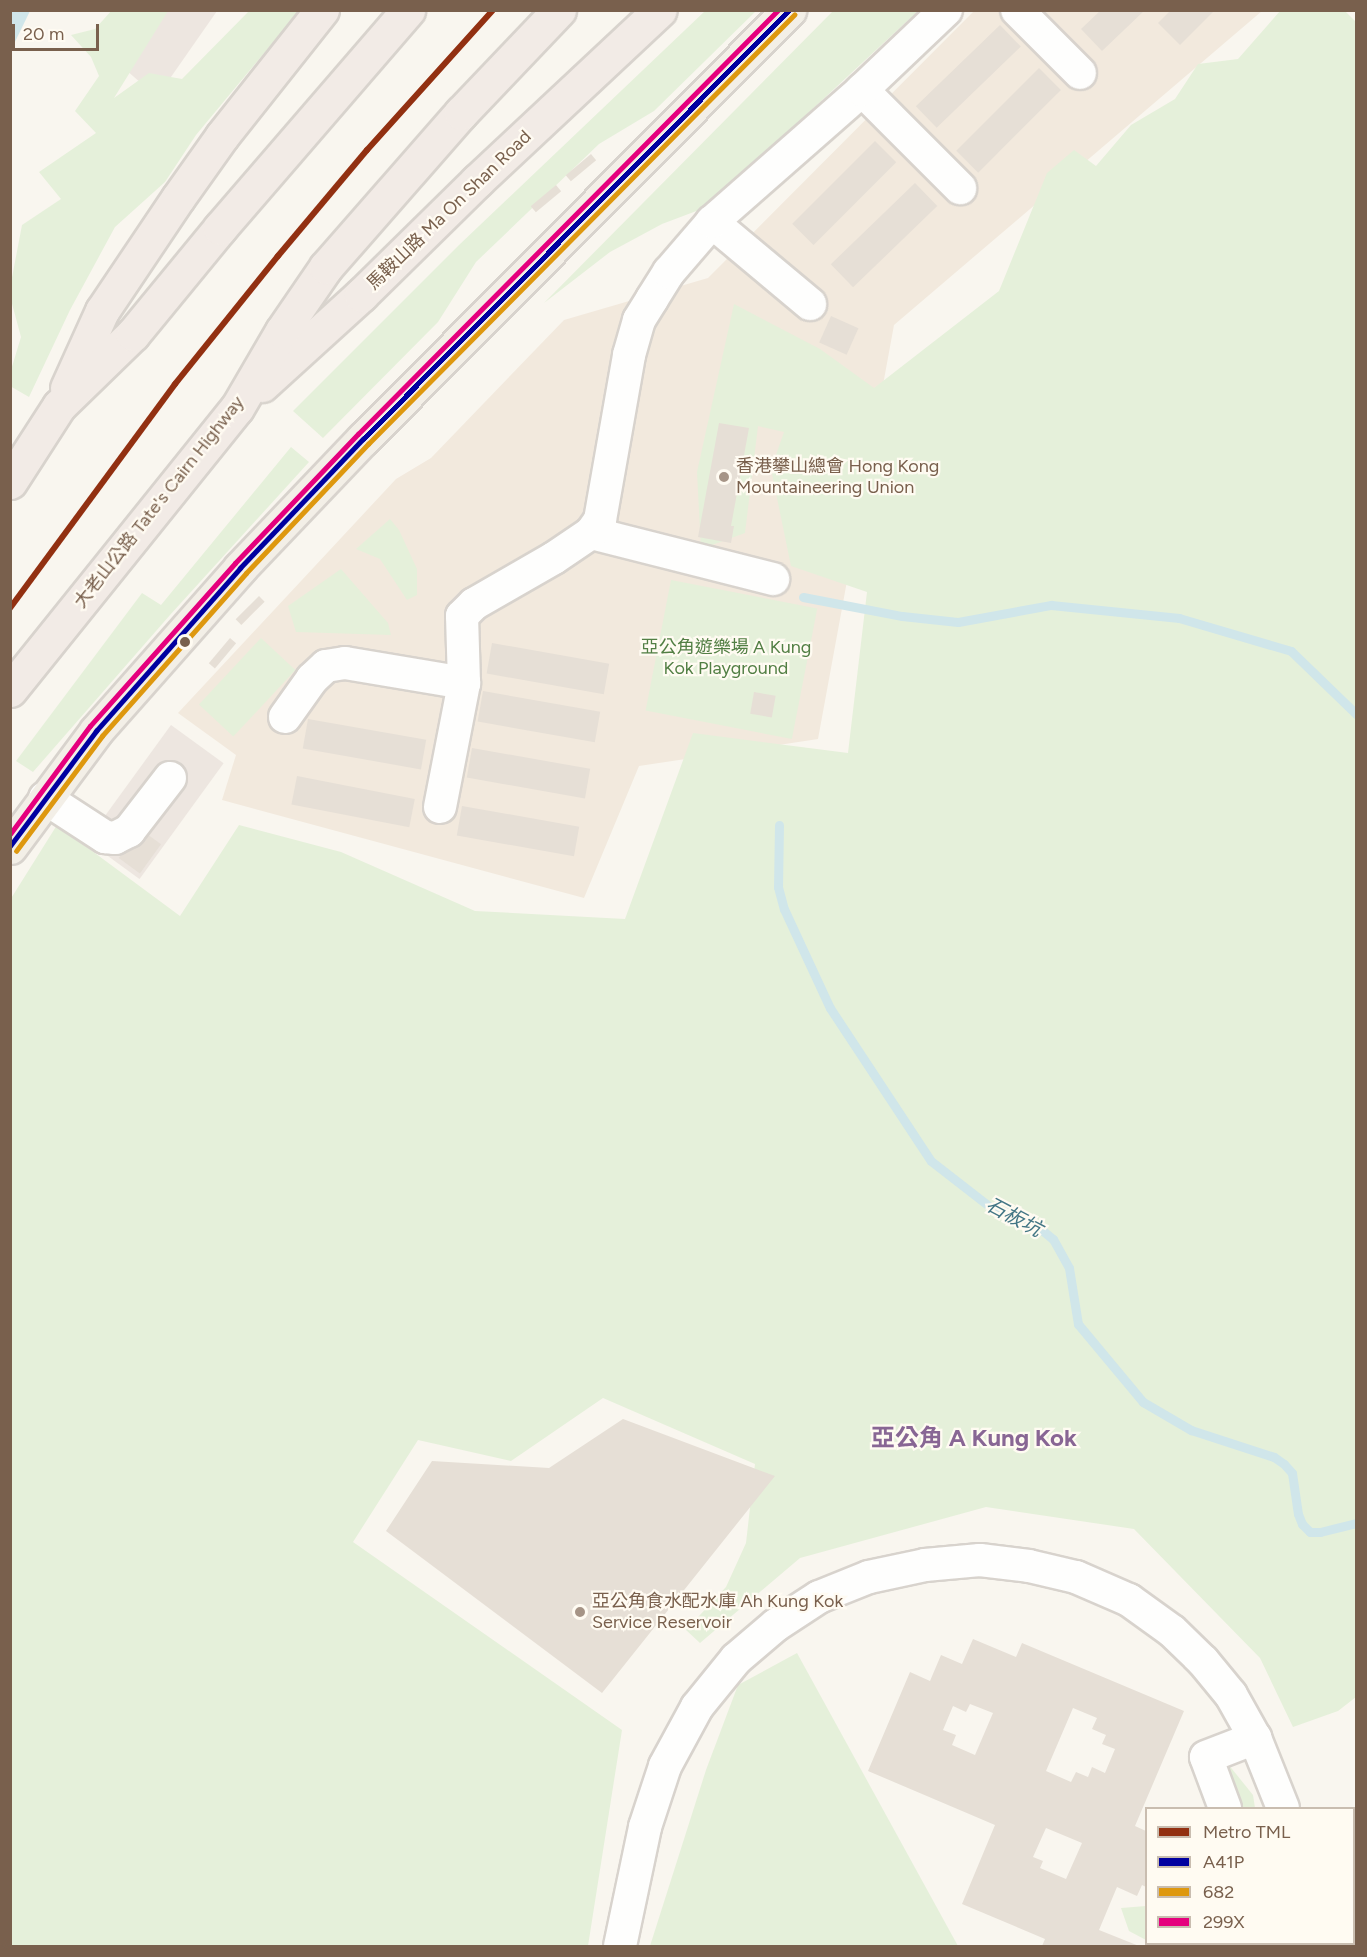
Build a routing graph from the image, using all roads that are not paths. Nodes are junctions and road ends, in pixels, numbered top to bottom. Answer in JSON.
{"nodes":[{"id":1,"x":322,"y":10,"type":"edge"},
{"id":2,"x":559,"y":10,"type":"edge"},
{"id":3,"x":660,"y":10,"type":"edge"},
{"id":4,"x":789,"y":10,"type":"edge"},
{"id":5,"x":946,"y":10,"type":"edge"},
{"id":6,"x":1017,"y":10,"type":"edge"},
{"id":7,"x":406,"y":12,"type":"edge"},
{"id":8,"x":1080,"y":73,"type":"dead end"},
{"id":9,"x":861,"y":90,"type":"junction"},
{"id":10,"x":960,"y":188,"type":"dead end"},
{"id":11,"x":712,"y":222,"type":"junction"},
{"id":12,"x":810,"y":304,"type":"dead end"},
{"id":13,"x":59,"y":405,"type":"junction"},
{"id":14,"x":237,"y":408,"type":"junction"},
{"id":15,"x":10,"y":482,"type":"edge"},
{"id":16,"x":591,"y":533,"type":"junction"},
{"id":17,"x":773,"y":579,"type":"dead end"},
{"id":18,"x":464,"y":682,"type":"junction"},
{"id":19,"x":10,"y":690,"type":"edge"},
{"id":20,"x":285,"y":717,"type":"dead end"},
{"id":21,"x":170,"y":778,"type":"dead end"},
{"id":22,"x":45,"y":798,"type":"junction"},
{"id":23,"x":440,"y":807,"type":"dead end"},
{"id":24,"x":10,"y":847,"type":"edge"},
{"id":25,"x":1255,"y":1738,"type":"junction"},
{"id":26,"x":1224,"y":1807,"type":"edge"},
{"id":27,"x":1282,"y":1807,"type":"edge"},
{"id":28,"x":620,"y":1947,"type":"edge"}],
"edges":[{"from":1,"to":13,"type":"highway"},
{"from":2,"to":14,"type":"highway","name":"大老山公路 Tate's Cairn Highway"},
{"from":3,"to":14,"type":"highway","name":"馬鞍山路 Ma On Shan Road"},
{"from":4,"to":22,"type":"main road"},
{"from":5,"to":9,"type":"street"},
{"from":6,"to":8,"type":"street"},
{"from":7,"to":13,"type":"highway"},
{"from":9,"to":10,"type":"street"},
{"from":9,"to":11,"type":"street"},
{"from":11,"to":12,"type":"street"},
{"from":11,"to":16,"type":"street"},
{"from":13,"to":15,"type":"highway"},
{"from":14,"to":19,"type":"highway","name":"大老山公路 Tate's Cairn Highway"},
{"from":16,"to":17,"type":"street"},
{"from":16,"to":18,"type":"street"},
{"from":18,"to":20,"type":"street"},
{"from":18,"to":23,"type":"street"},
{"from":21,"to":22,"type":"street"},
{"from":22,"to":24,"type":"main road"},
{"from":25,"to":26,"type":"street"},
{"from":25,"to":27,"type":"street"},
{"from":25,"to":28,"type":"street"}]}
